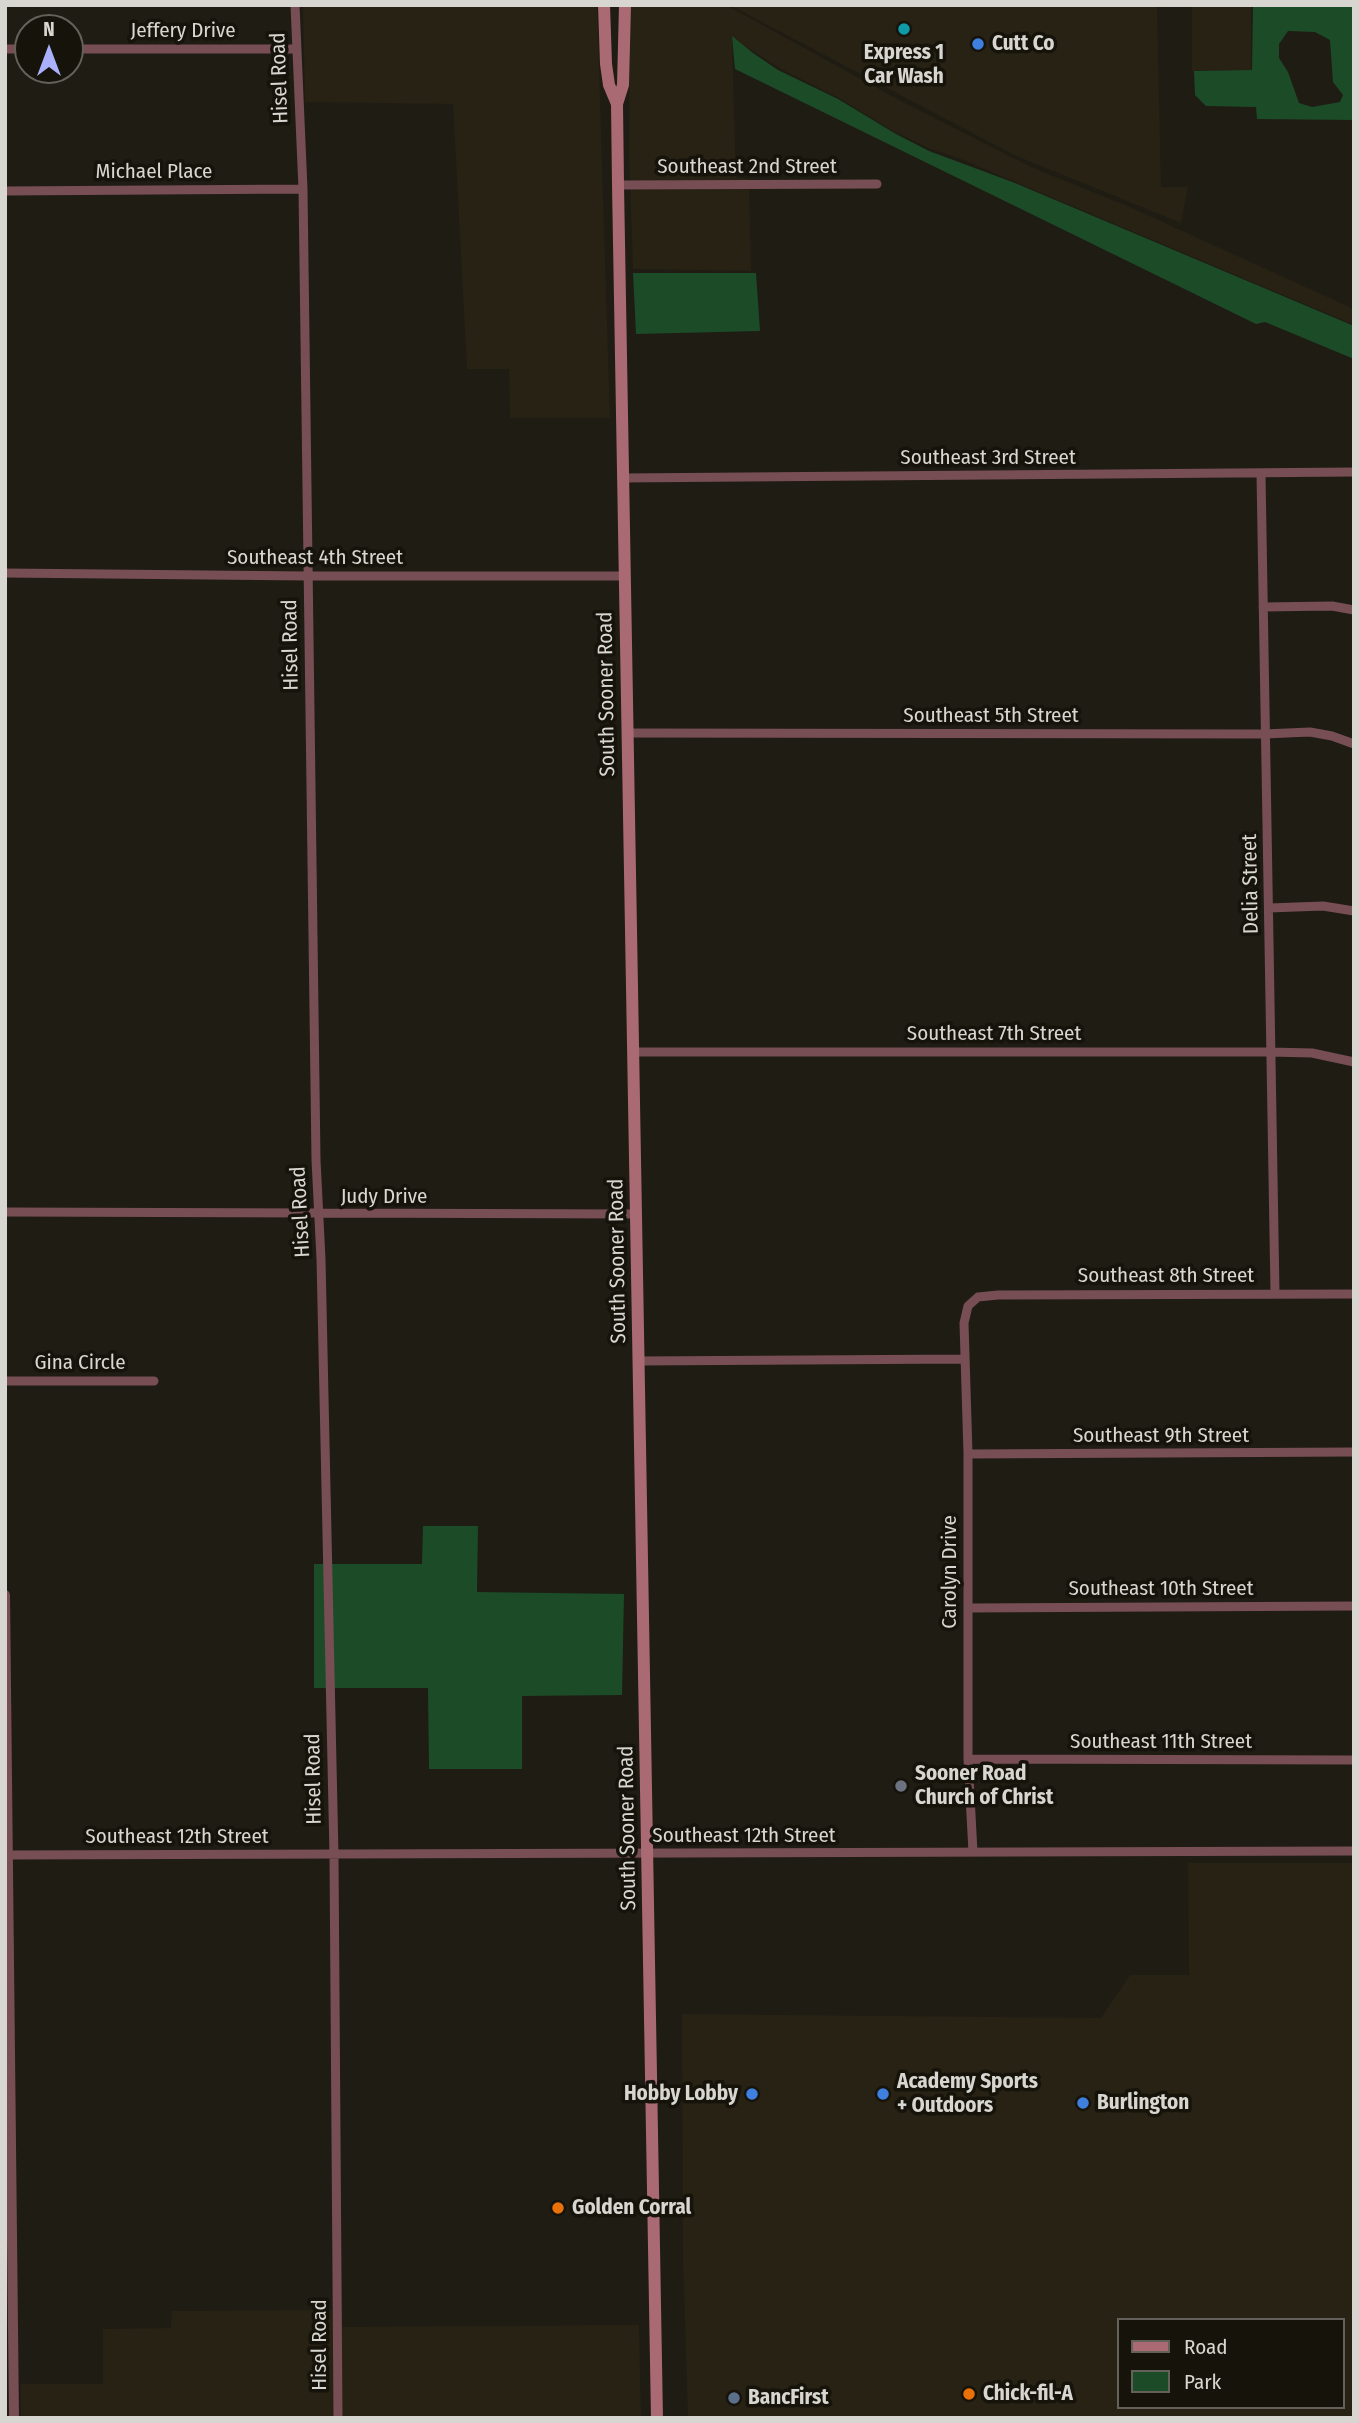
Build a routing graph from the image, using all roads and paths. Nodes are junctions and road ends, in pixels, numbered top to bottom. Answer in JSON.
{"nodes":[{"id":1,"x":296,"y":5,"type":"edge"},
{"id":2,"x":604,"y":5,"type":"edge"},
{"id":3,"x":625,"y":5,"type":"edge"},
{"id":4,"x":84,"y":49,"type":"edge"},
{"id":5,"x":296,"y":49,"type":"junction"},
{"id":6,"x":617,"y":104,"type":"junction"},
{"id":7,"x":877,"y":184,"type":"dead end"},
{"id":8,"x":618,"y":185,"type":"junction"},
{"id":9,"x":303,"y":189,"type":"junction"},
{"id":10,"x":5,"y":191,"type":"edge"},
{"id":11,"x":1354,"y":472,"type":"edge"},
{"id":12,"x":1261,"y":474,"type":"junction"},
{"id":13,"x":623,"y":478,"type":"junction"},
{"id":14,"x":5,"y":573,"type":"edge"},
{"id":15,"x":307,"y":576,"type":"junction"},
{"id":16,"x":625,"y":576,"type":"junction"},
{"id":17,"x":1263,"y":607,"type":"junction"},
{"id":18,"x":1354,"y":610,"type":"edge"},
{"id":19,"x":627,"y":733,"type":"junction"},
{"id":20,"x":1265,"y":734,"type":"junction"},
{"id":21,"x":1354,"y":744,"type":"edge"},
{"id":22,"x":1269,"y":908,"type":"junction"},
{"id":23,"x":1354,"y":911,"type":"edge"},
{"id":24,"x":633,"y":1052,"type":"junction"},
{"id":25,"x":1270,"y":1052,"type":"junction"},
{"id":26,"x":1354,"y":1062,"type":"edge"},
{"id":27,"x":5,"y":1212,"type":"edge"},
{"id":28,"x":319,"y":1214,"type":"junction"},
{"id":29,"x":636,"y":1214,"type":"junction"},
{"id":30,"x":1275,"y":1293,"type":"junction"},
{"id":31,"x":1354,"y":1294,"type":"edge"},
{"id":32,"x":978,"y":1297,"type":"joint"},
{"id":33,"x":965,"y":1359,"type":"junction"},
{"id":34,"x":639,"y":1361,"type":"junction"},
{"id":35,"x":5,"y":1381,"type":"edge"},
{"id":36,"x":155,"y":1381,"type":"dead end"},
{"id":37,"x":1354,"y":1452,"type":"edge"},
{"id":38,"x":968,"y":1454,"type":"junction"},
{"id":39,"x":5,"y":1595,"type":"edge"},
{"id":40,"x":1354,"y":1606,"type":"edge"},
{"id":41,"x":968,"y":1608,"type":"junction"},
{"id":42,"x":6,"y":1704,"type":"edge"},
{"id":43,"x":968,"y":1759,"type":"junction"},
{"id":44,"x":1354,"y":1760,"type":"edge"},
{"id":45,"x":1354,"y":1851,"type":"edge"},
{"id":46,"x":973,"y":1852,"type":"junction"},
{"id":47,"x":8,"y":1854,"type":"junction"},
{"id":48,"x":334,"y":1854,"type":"junction"},
{"id":49,"x":647,"y":1854,"type":"junction"},
{"id":50,"x":7,"y":1895,"type":"edge"},
{"id":51,"x":8,"y":2035,"type":"edge"},
{"id":52,"x":8,"y":2195,"type":"edge"},
{"id":53,"x":14,"y":2418,"type":"edge"},
{"id":54,"x":338,"y":2418,"type":"edge"},
{"id":55,"x":657,"y":2418,"type":"edge"}],
"edges":[{"from":1,"to":5,"type":"street","name":"Hisel Road"},
{"from":2,"to":6,"type":"main road","name":"South Sooner Road"},
{"from":3,"to":6,"type":"main road","name":"South Sooner Road"},
{"from":4,"to":5,"type":"street","name":"Jeffery Drive"},
{"from":5,"to":9,"type":"street","name":"Hisel Road"},
{"from":6,"to":8,"type":"main road","name":"South Sooner Road"},
{"from":7,"to":8,"type":"street","name":"Southeast 2nd Street"},
{"from":8,"to":13,"type":"main road","name":"South Sooner Road"},
{"from":9,"to":10,"type":"street","name":"Michael Place"},
{"from":9,"to":15,"type":"street","name":"Hisel Road"},
{"from":11,"to":12,"type":"street","name":"Southeast 3rd Street"},
{"from":12,"to":13,"type":"street","name":"Southeast 3rd Street"},
{"from":12,"to":17,"type":"street","name":"Delia Street"},
{"from":13,"to":16,"type":"main road","name":"South Sooner Road"},
{"from":14,"to":15,"type":"street","name":"Southeast 4th Street"},
{"from":15,"to":16,"type":"street","name":"Southeast 4th Street"},
{"from":15,"to":28,"type":"street","name":"Hisel Road"},
{"from":16,"to":19,"type":"main road","name":"South Sooner Road"},
{"from":17,"to":18,"type":"street"},
{"from":17,"to":20,"type":"street","name":"Delia Street"},
{"from":19,"to":20,"type":"street","name":"Southeast 5th Street"},
{"from":19,"to":24,"type":"main road","name":"South Sooner Road"},
{"from":20,"to":21,"type":"street","name":"Southeast 5th Street"},
{"from":20,"to":22,"type":"street","name":"Delia Street"},
{"from":22,"to":23,"type":"street"},
{"from":22,"to":25,"type":"street","name":"Delia Street"},
{"from":24,"to":25,"type":"street","name":"Southeast 7th Street"},
{"from":24,"to":29,"type":"main road","name":"South Sooner Road"},
{"from":25,"to":26,"type":"street","name":"Southeast 7th Street"},
{"from":25,"to":30,"type":"street","name":"Delia Street"},
{"from":27,"to":28,"type":"street","name":"Judy Drive"},
{"from":28,"to":29,"type":"street","name":"Judy Drive"},
{"from":28,"to":48,"type":"street","name":"Hisel Road"},
{"from":29,"to":34,"type":"main road","name":"South Sooner Road"},
{"from":30,"to":31,"type":"street","name":"Southeast 8th Street"},
{"from":30,"to":32,"type":"street","name":"Southeast 8th Street"},
{"from":32,"to":33,"type":"street","name":"Carolyn Drive"},
{"from":33,"to":34,"type":"street"},
{"from":33,"to":38,"type":"street","name":"Carolyn Drive"},
{"from":34,"to":49,"type":"main road","name":"South Sooner Road"},
{"from":35,"to":36,"type":"street","name":"Gina Circle"},
{"from":37,"to":38,"type":"street","name":"Southeast 9th Street"},
{"from":38,"to":41,"type":"street","name":"Carolyn Drive"},
{"from":39,"to":42,"type":"street"},
{"from":40,"to":41,"type":"street","name":"Southeast 10th Street"},
{"from":41,"to":43,"type":"street","name":"Carolyn Drive"},
{"from":42,"to":47,"type":"street"},
{"from":43,"to":44,"type":"street","name":"Southeast 11th Street"},
{"from":43,"to":46,"type":"street","name":"Carolyn Drive"},
{"from":45,"to":46,"type":"street","name":"Southeast 12th Street"},
{"from":46,"to":49,"type":"street","name":"Southeast 12th Street"},
{"from":47,"to":48,"type":"street","name":"Southeast 12th Street"},
{"from":47,"to":50,"type":"street"},
{"from":48,"to":49,"type":"street","name":"Southeast 12th Street"},
{"from":48,"to":54,"type":"street","name":"Hisel Road"},
{"from":49,"to":55,"type":"main road","name":"South Sooner Road"},
{"from":50,"to":51,"type":"street"},
{"from":51,"to":52,"type":"street"},
{"from":52,"to":53,"type":"street"}]}
